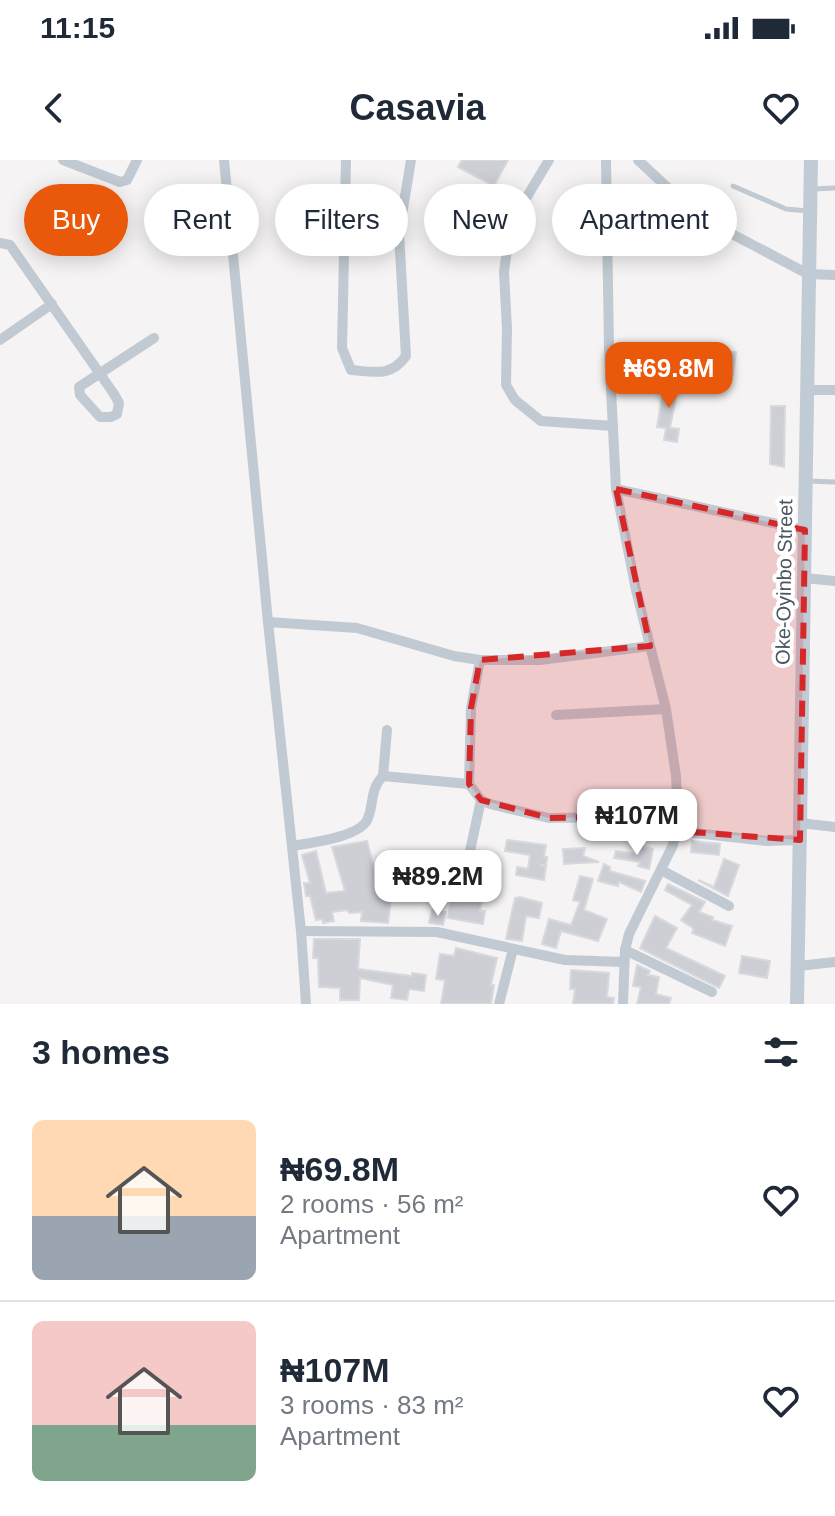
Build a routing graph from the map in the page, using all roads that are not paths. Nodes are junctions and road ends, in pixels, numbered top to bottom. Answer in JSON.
{"nodes":[{"id":1,"x":63,"y":160,"type":"edge"},
{"id":2,"x":137,"y":160,"type":"edge"},
{"id":3,"x":224,"y":160,"type":"edge"},
{"id":4,"x":346,"y":160,"type":"edge"},
{"id":5,"x":411,"y":160,"type":"edge"},
{"id":6,"x":549,"y":160,"type":"edge"},
{"id":7,"x":606,"y":160,"type":"edge"},
{"id":8,"x":638,"y":160,"type":"edge"},
{"id":9,"x":811,"y":160,"type":"edge"},
{"id":10,"x":737,"y":188,"type":"edge"},
{"id":11,"x":835,"y":188,"type":"edge"},
{"id":12,"x":810,"y":189,"type":"junction"},
{"id":13,"x":809,"y":211,"type":"junction"},
{"id":14,"x":0,"y":243,"type":"edge"},
{"id":15,"x":808,"y":274,"type":"junction"},
{"id":16,"x":835,"y":275,"type":"edge"},
{"id":17,"x":52,"y":304,"type":"junction"},
{"id":18,"x":154,"y":338,"type":"dead end"},
{"id":19,"x":0,"y":340,"type":"edge"},
{"id":20,"x":100,"y":373,"type":"junction"},
{"id":21,"x":809,"y":390,"type":"junction"},
{"id":22,"x":835,"y":390,"type":"edge"},
{"id":23,"x":613,"y":426,"type":"junction"},
{"id":24,"x":805,"y":482,"type":"junction"},
{"id":25,"x":835,"y":482,"type":"edge"},
{"id":26,"x":616,"y":489,"type":"junction"},
{"id":27,"x":805,"y":530,"type":"junction"},
{"id":28,"x":804,"y":578,"type":"junction"},
{"id":29,"x":835,"y":581,"type":"edge"},
{"id":30,"x":268,"y":622,"type":"junction"},
{"id":31,"x":650,"y":646,"type":"junction"},
{"id":32,"x":480,"y":660,"type":"junction"},
{"id":33,"x":666,"y":709,"type":"junction"},
{"id":34,"x":556,"y":715,"type":"dead end"},
{"id":35,"x":387,"y":730,"type":"dead end"},
{"id":36,"x":383,"y":776,"type":"junction"},
{"id":37,"x":469,"y":784,"type":"junction"},
{"id":38,"x":481,"y":800,"type":"junction"},
{"id":39,"x":678,"y":816,"type":"junction"},
{"id":40,"x":800,"y":823,"type":"junction"},
{"id":41,"x":835,"y":827,"type":"edge"},
{"id":42,"x":677,"y":831,"type":"junction"},
{"id":43,"x":800,"y":840,"type":"junction"},
{"id":44,"x":292,"y":846,"type":"junction"},
{"id":45,"x":661,"y":870,"type":"junction"},
{"id":46,"x":465,"y":874,"type":"dead end"},
{"id":47,"x":729,"y":906,"type":"dead end"},
{"id":48,"x":301,"y":931,"type":"junction"},
{"id":49,"x":513,"y":949,"type":"junction"},
{"id":50,"x":625,"y":956,"type":"junction"},
{"id":51,"x":835,"y":962,"type":"edge"},
{"id":52,"x":798,"y":966,"type":"junction"},
{"id":53,"x":712,"y":992,"type":"dead end"},
{"id":54,"x":306,"y":1004,"type":"edge"},
{"id":55,"x":499,"y":1004,"type":"edge"},
{"id":56,"x":623,"y":1004,"type":"edge"},
{"id":57,"x":797,"y":1004,"type":"edge"}],
"edges":[{"from":1,"to":2,"type":"street"},
{"from":3,"to":30,"type":"street"},
{"from":4,"to":5,"type":"street"},
{"from":6,"to":23,"type":"street"},
{"from":7,"to":23,"type":"street"},
{"from":8,"to":15,"type":"street"},
{"from":9,"to":12,"type":"main road","name":"Oke-Oyinbo Street"},
{"from":10,"to":13,"type":"lane"},
{"from":11,"to":12,"type":"lane"},
{"from":12,"to":13,"type":"main road","name":"Oke-Oyinbo Street"},
{"from":13,"to":15,"type":"main road","name":"Oke-Oyinbo Street"},
{"from":14,"to":17,"type":"street"},
{"from":15,"to":16,"type":"street"},
{"from":15,"to":21,"type":"main road","name":"Oke-Oyinbo Street"},
{"from":17,"to":19,"type":"street"},
{"from":17,"to":20,"type":"street"},
{"from":18,"to":20,"type":"street"},
{"from":20,"to":20,"type":"street"},
{"from":21,"to":22,"type":"street"},
{"from":21,"to":24,"type":"main road","name":"Oke-Oyinbo Street"},
{"from":23,"to":26,"type":"street"},
{"from":24,"to":25,"type":"lane"},
{"from":24,"to":27,"type":"main road","name":"Oke-Oyinbo Street"},
{"from":26,"to":27,"type":"street"},
{"from":26,"to":31,"type":"street"},
{"from":27,"to":28,"type":"main road","name":"Oke-Oyinbo Street"},
{"from":28,"to":29,"type":"street"},
{"from":28,"to":40,"type":"main road","name":"Oke-Oyinbo Street"},
{"from":30,"to":32,"type":"street"},
{"from":30,"to":44,"type":"street"},
{"from":31,"to":32,"type":"street"},
{"from":31,"to":33,"type":"street"},
{"from":32,"to":37,"type":"street"},
{"from":33,"to":34,"type":"street"},
{"from":33,"to":39,"type":"street"},
{"from":35,"to":36,"type":"street"},
{"from":36,"to":37,"type":"street"},
{"from":36,"to":44,"type":"street"},
{"from":37,"to":38,"type":"street"},
{"from":38,"to":39,"type":"street"},
{"from":38,"to":46,"type":"street"},
{"from":39,"to":42,"type":"street"},
{"from":40,"to":41,"type":"street"},
{"from":40,"to":43,"type":"main road","name":"Oke-Oyinbo Street"},
{"from":42,"to":43,"type":"street"},
{"from":42,"to":45,"type":"street"},
{"from":43,"to":52,"type":"main road","name":"Oke-Oyinbo Street"},
{"from":44,"to":48,"type":"street"},
{"from":45,"to":47,"type":"street"},
{"from":45,"to":50,"type":"street"},
{"from":48,"to":49,"type":"street"},
{"from":48,"to":54,"type":"street"},
{"from":49,"to":50,"type":"street"},
{"from":49,"to":55,"type":"street"},
{"from":50,"to":53,"type":"street"},
{"from":50,"to":56,"type":"street"},
{"from":51,"to":52,"type":"street"},
{"from":52,"to":57,"type":"main road","name":"Oke-Oyinbo Street"}]}
